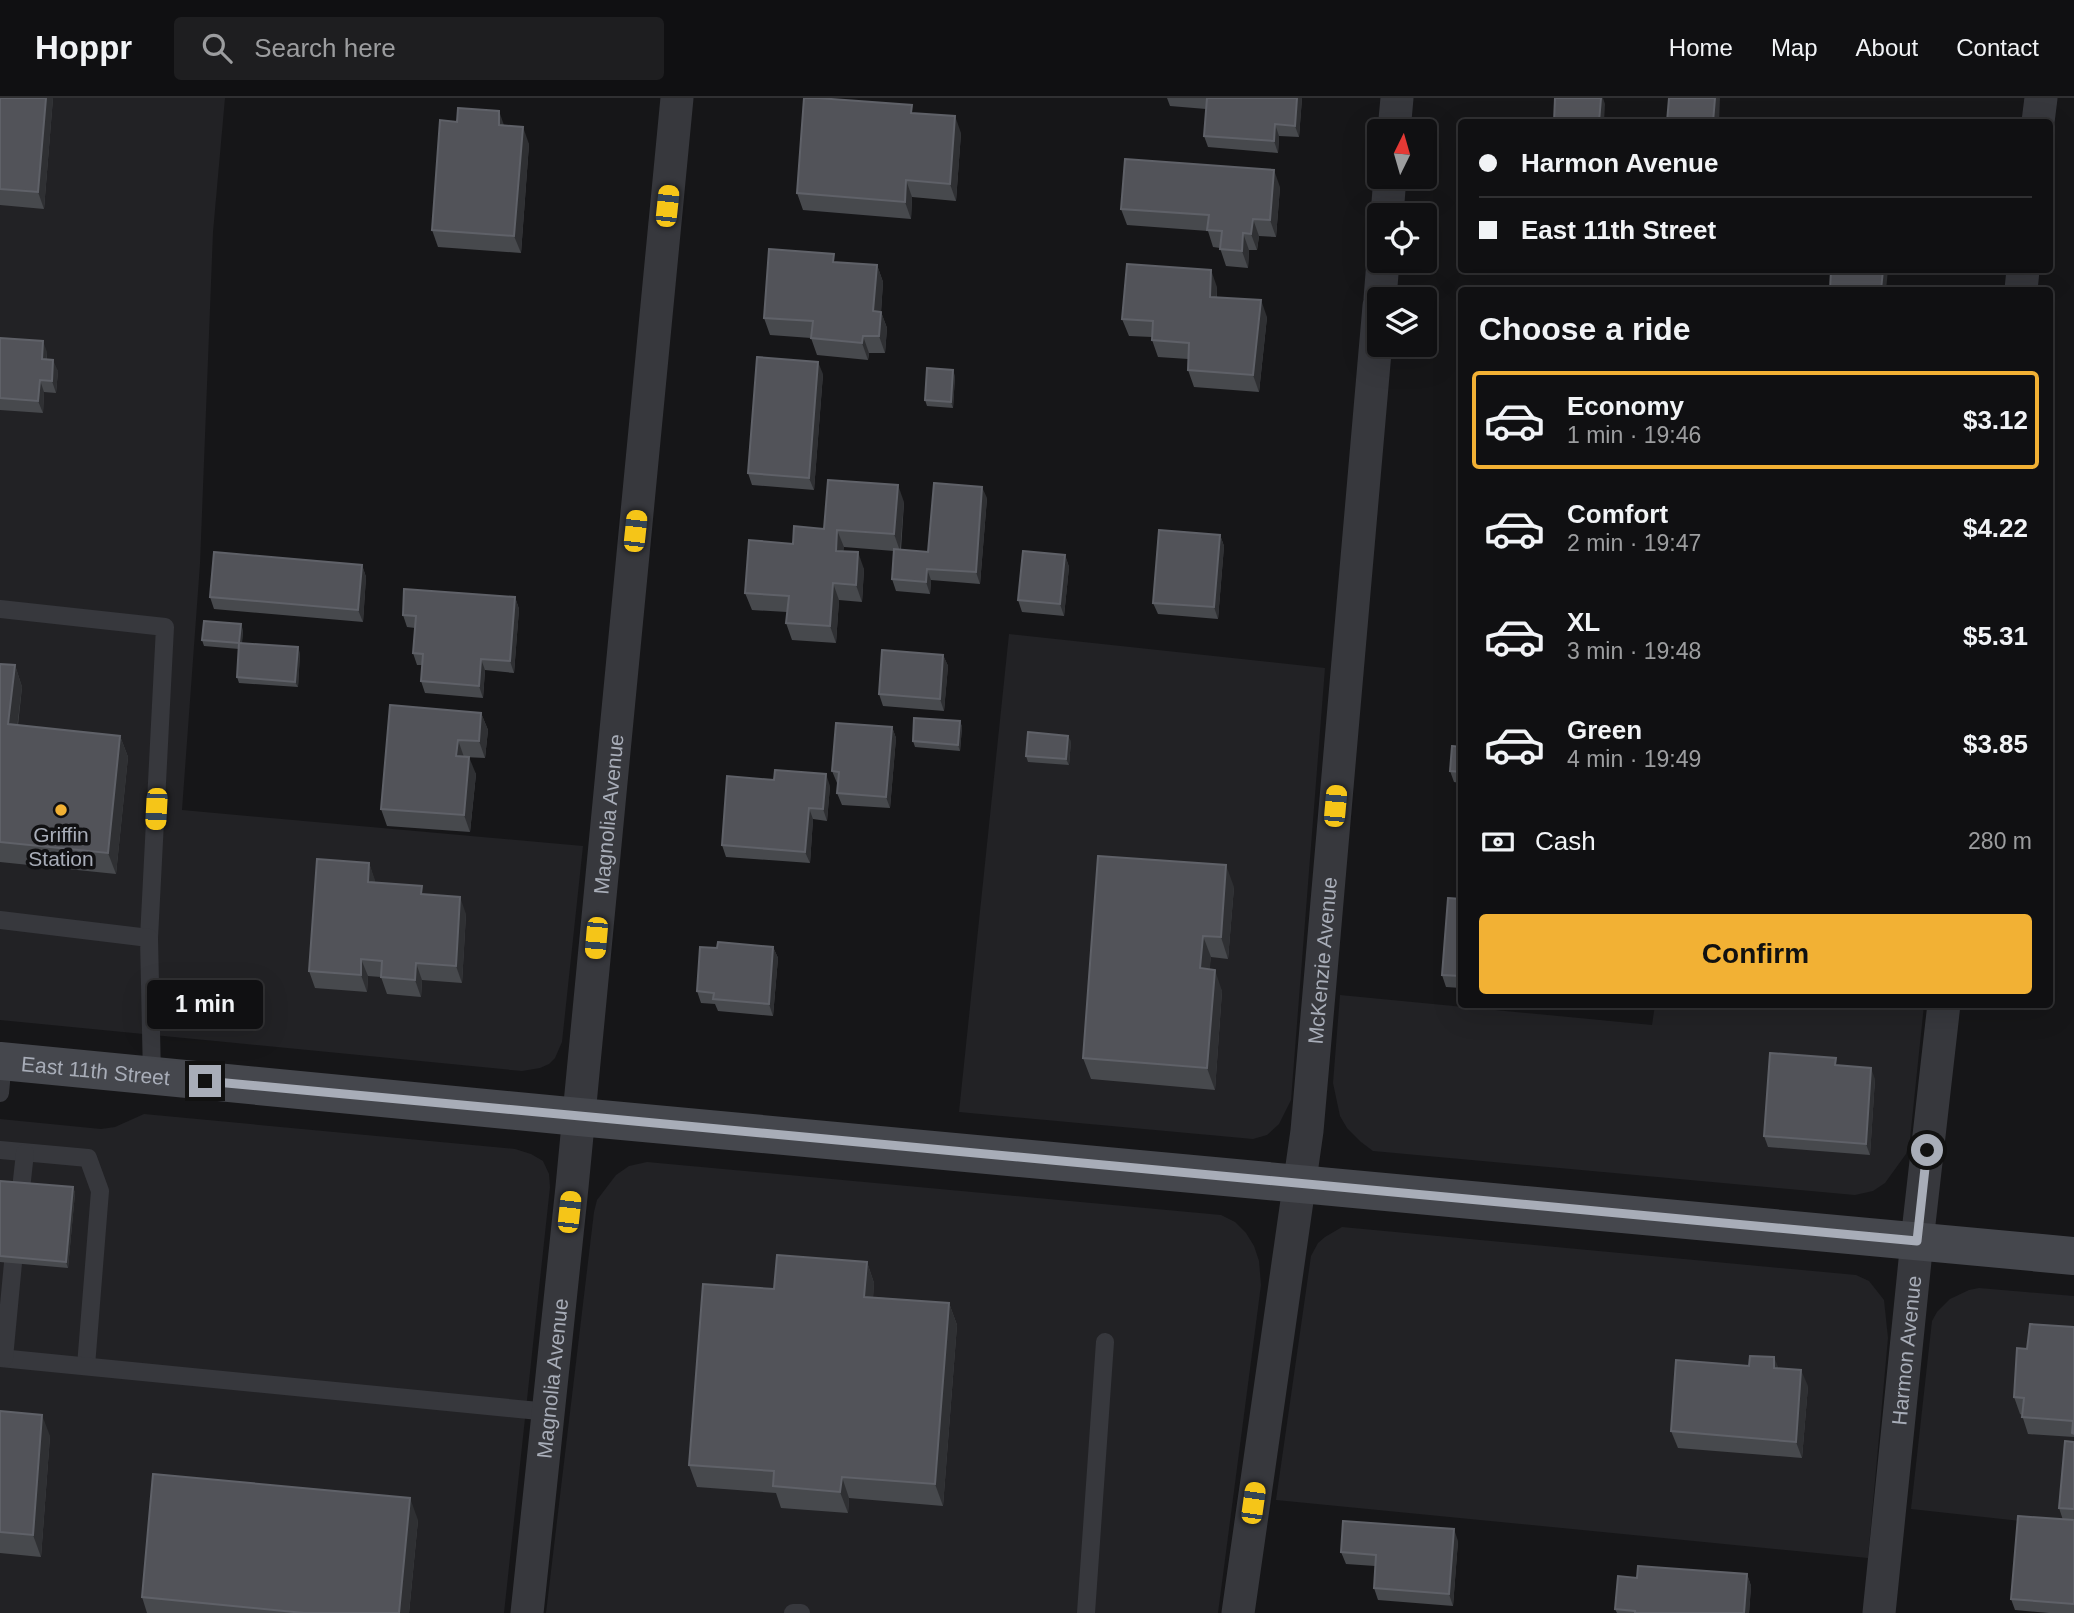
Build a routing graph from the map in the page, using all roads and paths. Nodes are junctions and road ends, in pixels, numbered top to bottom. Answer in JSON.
{"nodes":[{"id":1,"x":677,"y":98,"type":"edge"},
{"id":2,"x":1397,"y":98,"type":"edge"},
{"id":3,"x":2041,"y":98,"type":"edge"},
{"id":4,"x":1395,"y":119,"type":"edge"},
{"id":5,"x":2038,"y":119,"type":"edge"},
{"id":6,"x":1375,"y":357,"type":"edge"},
{"id":7,"x":0,"y":609,"type":"edge"},
{"id":8,"x":0,"y":920,"type":"edge"},
{"id":9,"x":149,"y":938,"type":"junction"},
{"id":10,"x":1944,"y":1008,"type":"edge"},
{"id":11,"x":1,"y":1071,"type":"edge"},
{"id":12,"x":152,"y":1076,"type":"junction"},
{"id":13,"x":579,"y":1117,"type":"junction"},
{"id":14,"x":0,"y":1150,"type":"edge"},
{"id":15,"x":25,"y":1153,"type":"junction"},
{"id":16,"x":1298,"y":1184,"type":"junction"},
{"id":17,"x":22,"y":1189,"type":"edge"},
{"id":18,"x":1917,"y":1241,"type":"junction"},
{"id":19,"x":2074,"y":1256,"type":"edge"},
{"id":20,"x":13,"y":1263,"type":"edge"},
{"id":21,"x":1105,"y":1342,"type":"dead end"},
{"id":22,"x":2,"y":1358,"type":"edge"},
{"id":23,"x":86,"y":1366,"type":"junction"},
{"id":24,"x":549,"y":1412,"type":"junction"},
{"id":25,"x":527,"y":1613,"type":"edge"},
{"id":26,"x":793,"y":1613,"type":"edge"},
{"id":27,"x":801,"y":1613,"type":"edge"},
{"id":28,"x":1086,"y":1613,"type":"edge"},
{"id":29,"x":1238,"y":1613,"type":"edge"},
{"id":30,"x":1879,"y":1613,"type":"edge"}],
"edges":[{"from":1,"to":13,"type":"street","name":"Magnolia Avenue"},
{"from":2,"to":4,"type":"street"},
{"from":3,"to":5,"type":"street"},
{"from":6,"to":16,"type":"street","name":"McKenzie Avenue"},
{"from":7,"to":9,"type":"lane"},
{"from":8,"to":9,"type":"lane"},
{"from":9,"to":12,"type":"lane"},
{"from":10,"to":18,"type":"street","name":"Harmon Avenue"},
{"from":11,"to":12,"type":"main road","name":"East 11th Street"},
{"from":12,"to":13,"type":"main road","name":"East 11th Street"},
{"from":13,"to":16,"type":"main road","name":"East 11th Street"},
{"from":13,"to":24,"type":"street","name":"Magnolia Avenue"},
{"from":14,"to":15,"type":"lane"},
{"from":15,"to":17,"type":"lane"},
{"from":15,"to":23,"type":"lane"},
{"from":16,"to":18,"type":"main road","name":"East 11th Street"},
{"from":16,"to":29,"type":"street","name":"McKenzie Avenue"},
{"from":18,"to":19,"type":"main road","name":"East 11th Street"},
{"from":18,"to":30,"type":"street","name":"Harmon Avenue"},
{"from":20,"to":22,"type":"lane"},
{"from":21,"to":28,"type":"lane"},
{"from":22,"to":23,"type":"lane"},
{"from":23,"to":24,"type":"lane"},
{"from":24,"to":25,"type":"street","name":"Magnolia Avenue"},
{"from":26,"to":27,"type":"lane"}]}
